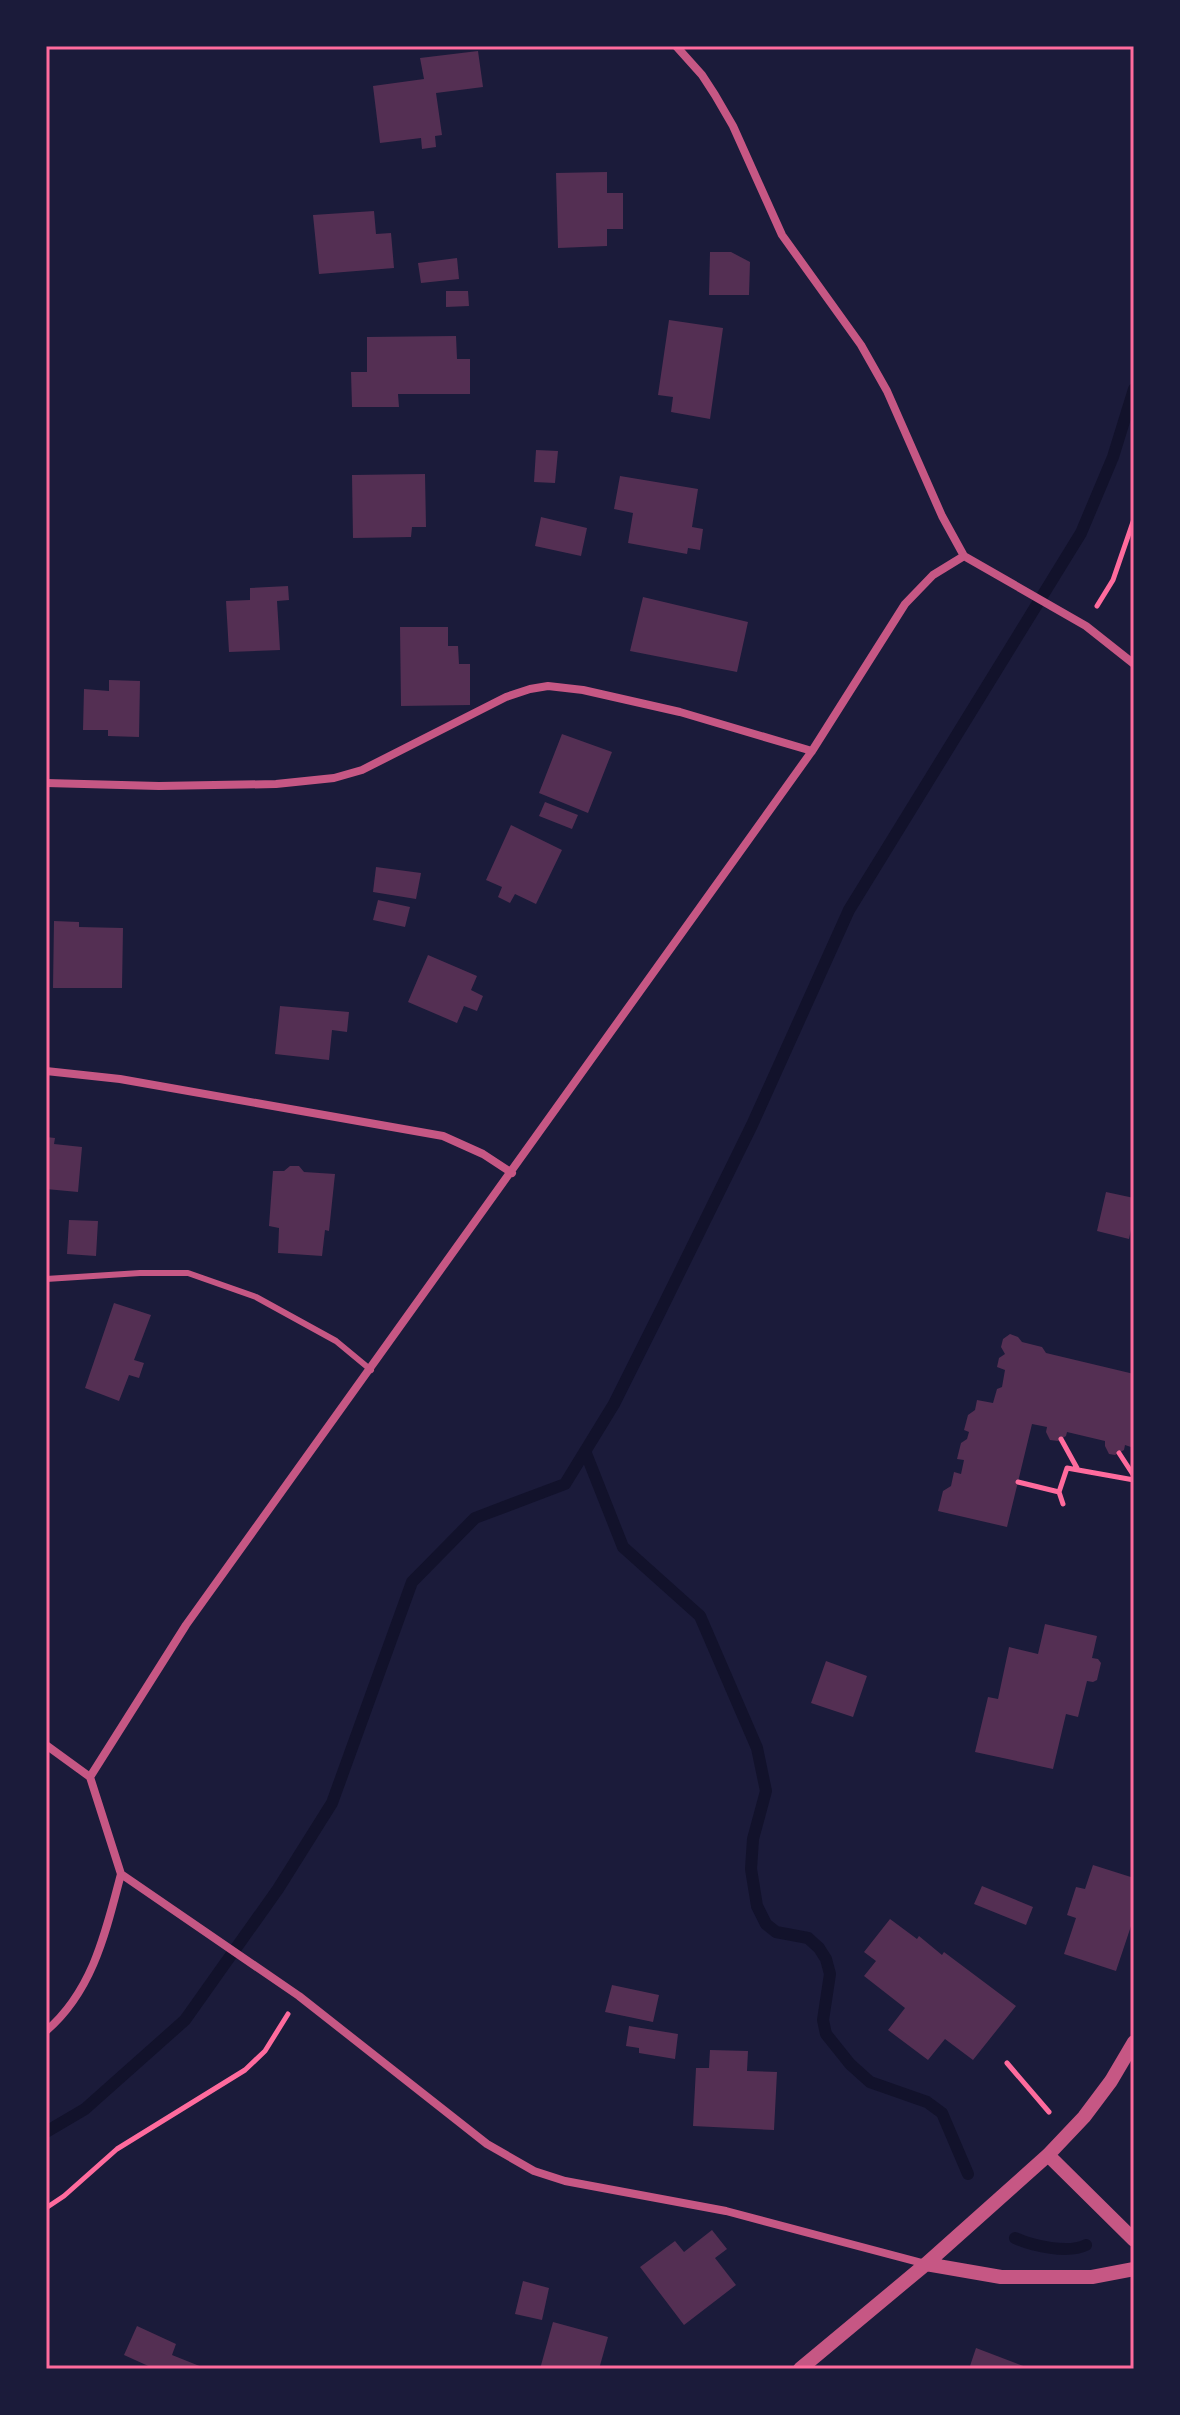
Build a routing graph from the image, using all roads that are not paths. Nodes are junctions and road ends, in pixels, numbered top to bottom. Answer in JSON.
{"nodes":[{"id":1,"x":676,"y":46,"type":"edge"},
{"id":2,"x":964,"y":556,"type":"junction"},
{"id":3,"x":1134,"y":664,"type":"edge"},
{"id":4,"x":812,"y":751,"type":"junction"},
{"id":5,"x":46,"y":783,"type":"edge"},
{"id":6,"x":46,"y":1071,"type":"edge"},
{"id":7,"x":512,"y":1173,"type":"junction"},
{"id":8,"x":46,"y":1279,"type":"edge"},
{"id":9,"x":371,"y":1370,"type":"junction"},
{"id":10,"x":46,"y":1745,"type":"edge"},
{"id":11,"x":90,"y":1777,"type":"junction"},
{"id":12,"x":121,"y":1874,"type":"junction"},
{"id":13,"x":46,"y":2031,"type":"edge"},
{"id":14,"x":1134,"y":2042,"type":"edge"},
{"id":15,"x":1048,"y":2155,"type":"junction"},
{"id":16,"x":1134,"y":2240,"type":"edge"},
{"id":17,"x":926,"y":2264,"type":"junction"},
{"id":18,"x":1134,"y":2269,"type":"edge"},
{"id":19,"x":800,"y":2369,"type":"edge"}],
"edges":[{"from":1,"to":2,"type":"street"},
{"from":2,"to":3,"type":"street"},
{"from":2,"to":4,"type":"street"},
{"from":4,"to":5,"type":"street"},
{"from":4,"to":7,"type":"street"},
{"from":6,"to":7,"type":"street"},
{"from":7,"to":9,"type":"street"},
{"from":8,"to":9,"type":"lane"},
{"from":9,"to":11,"type":"street"},
{"from":10,"to":11,"type":"street"},
{"from":11,"to":12,"type":"street"},
{"from":12,"to":13,"type":"street"},
{"from":12,"to":17,"type":"street"},
{"from":14,"to":15,"type":"street"},
{"from":15,"to":16,"type":"street"},
{"from":15,"to":17,"type":"street"},
{"from":17,"to":18,"type":"street"},
{"from":17,"to":19,"type":"street"}]}
